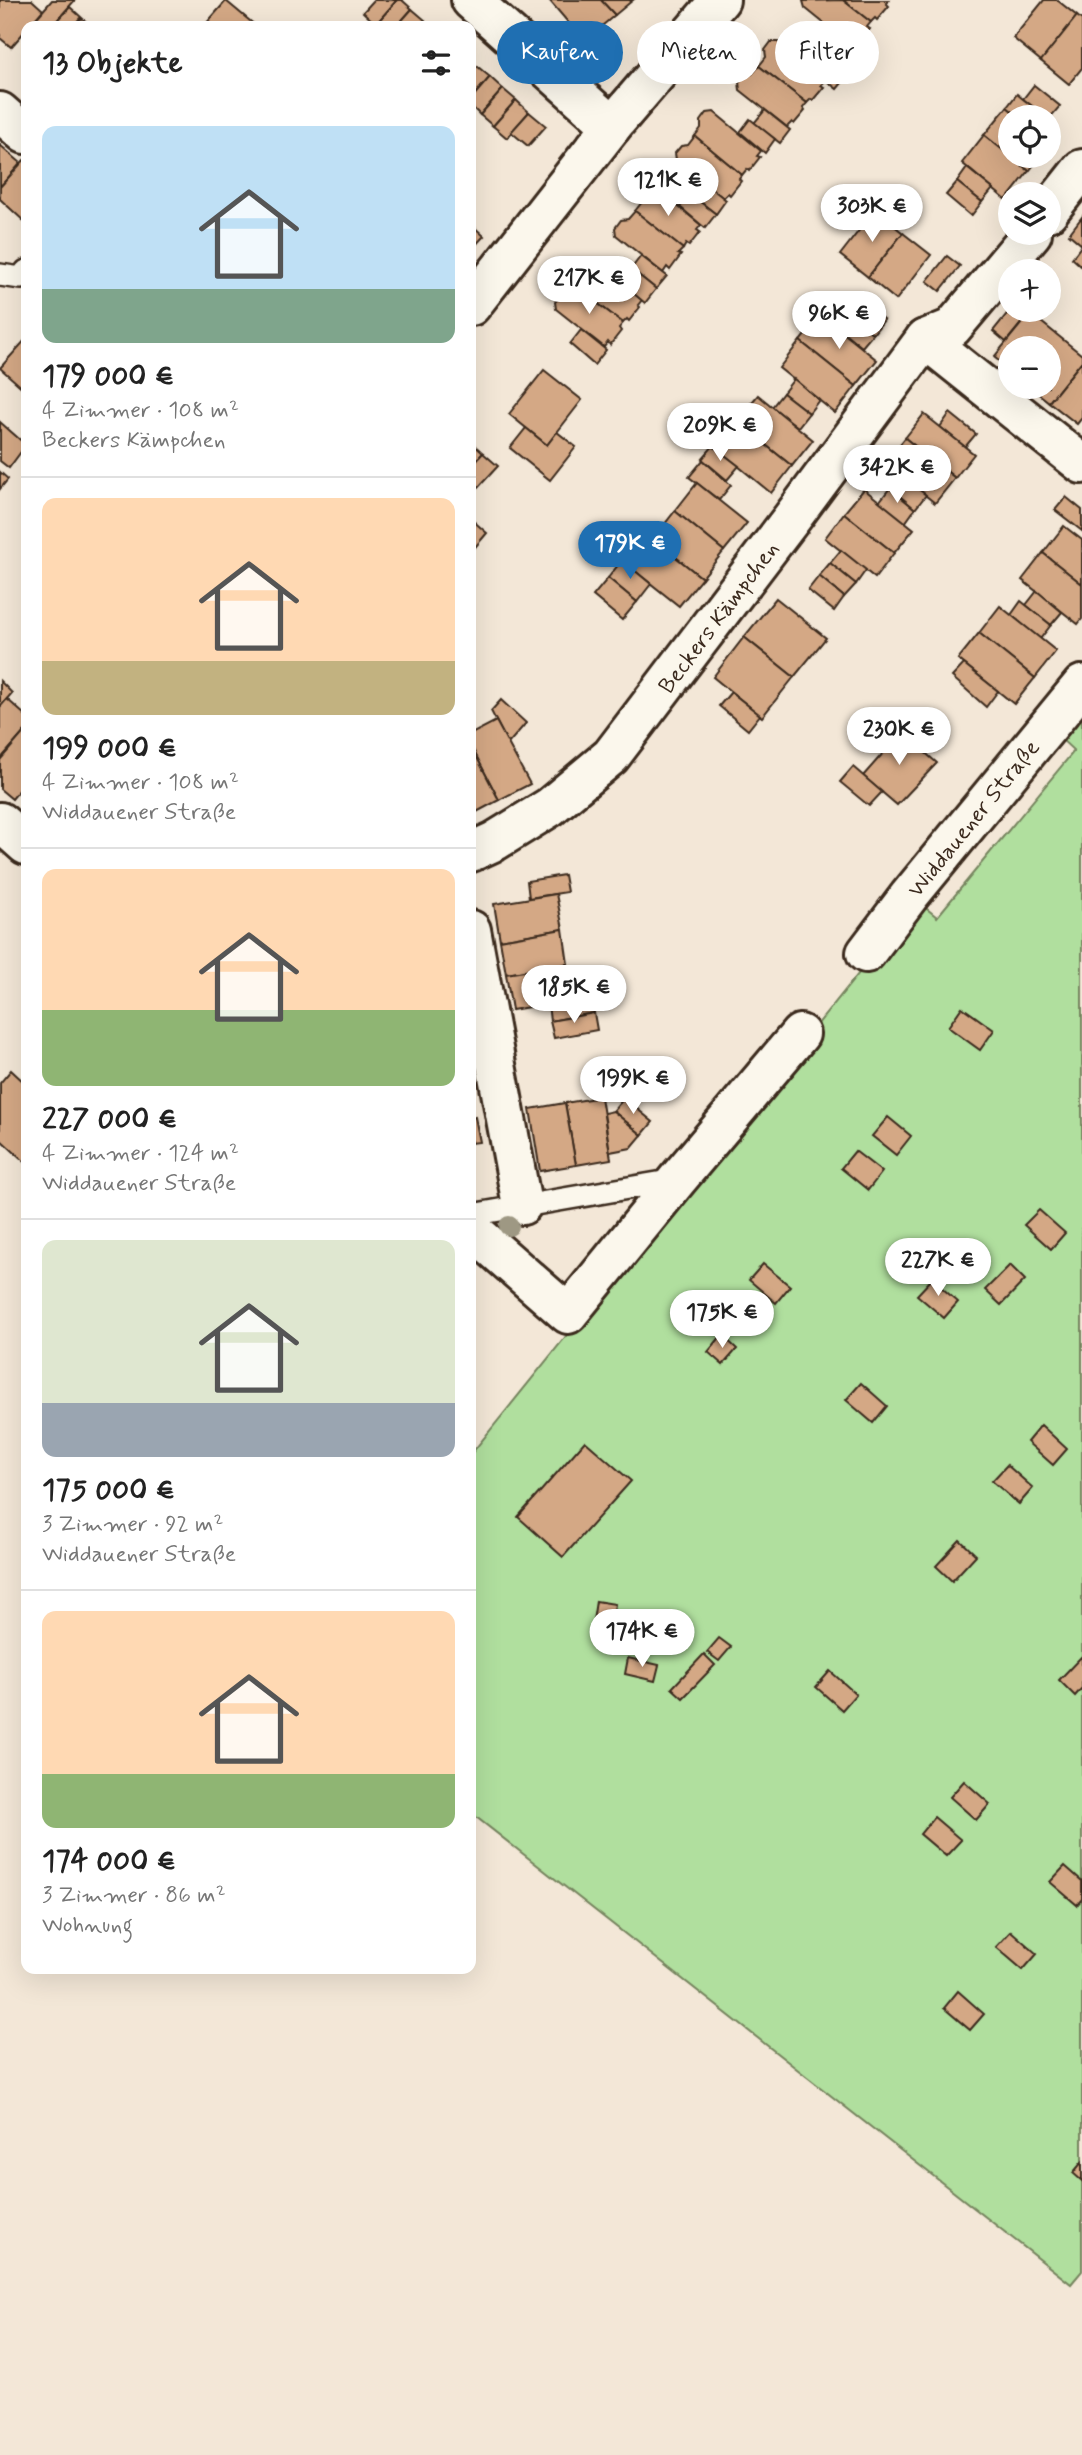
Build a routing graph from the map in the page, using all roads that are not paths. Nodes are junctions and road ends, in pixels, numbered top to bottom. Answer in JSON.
{"nodes":[{"id":1,"x":471,"y":0,"type":"edge"},
{"id":2,"x":720,"y":0,"type":"edge"},
{"id":3,"x":612,"y":126,"type":"junction"},
{"id":4,"x":1082,"y":169,"type":"edge"},
{"id":5,"x":1061,"y":196,"type":"edge"},
{"id":6,"x":1022,"y":245,"type":"edge"},
{"id":7,"x":0,"y":275,"type":"edge"},
{"id":8,"x":21,"y":278,"type":"edge"},
{"id":9,"x":476,"y":300,"type":"edge"},
{"id":10,"x":925,"y":339,"type":"junction"},
{"id":11,"x":1082,"y":464,"type":"edge"},
{"id":12,"x":1082,"y":685,"type":"edge"},
{"id":13,"x":0,"y":822,"type":"edge"},
{"id":14,"x":21,"y":841,"type":"edge"},
{"id":15,"x":476,"y":850,"type":"edge"},
{"id":16,"x":866,"y":953,"type":"dead end"},
{"id":17,"x":476,"y":957,"type":"edge"},
{"id":18,"x":800,"y":1034,"type":"dead end"},
{"id":19,"x":677,"y":1180,"type":"junction"},
{"id":20,"x":522,"y":1205,"type":"junction"},
{"id":21,"x":476,"y":1213,"type":"edge"},
{"id":22,"x":476,"y":1234,"type":"edge"}],
"edges":[{"from":1,"to":3,"type":"street"},
{"from":2,"to":3,"type":"street"},
{"from":3,"to":9,"type":"street"},
{"from":4,"to":5,"type":"street"},
{"from":6,"to":10,"type":"street","name":"Beckers Kämpchen"},
{"from":7,"to":8,"type":"lane"},
{"from":10,"to":11,"type":"street"},
{"from":10,"to":15,"type":"street","name":"Beckers Kämpchen"},
{"from":12,"to":16,"type":"street","name":"Widdauener Straße"},
{"from":13,"to":14,"type":"street"},
{"from":17,"to":20,"type":"street"},
{"from":18,"to":19,"type":"street"},
{"from":19,"to":20,"type":"lane"},
{"from":19,"to":22,"type":"street"},
{"from":20,"to":21,"type":"lane"}]}
